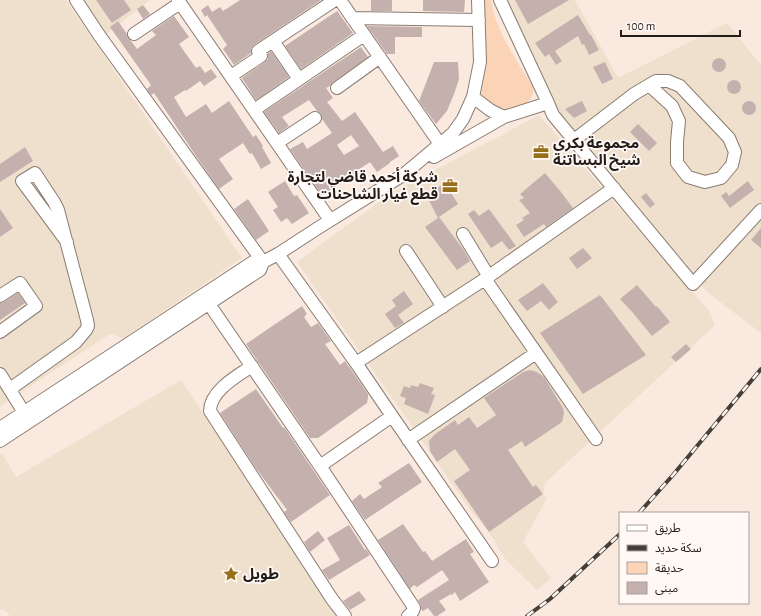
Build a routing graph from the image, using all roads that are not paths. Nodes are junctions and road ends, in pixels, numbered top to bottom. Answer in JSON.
{"nodes":[{"id":1,"x":76,"y":0,"type":"edge"},
{"id":2,"x":336,"y":0,"type":"edge"},
{"id":3,"x":340,"y":0,"type":"edge"},
{"id":4,"x":478,"y":0,"type":"edge"},
{"id":5,"x":500,"y":0,"type":"edge"},
{"id":6,"x":179,"y":2,"type":"edge"},
{"id":7,"x":352,"y":18,"type":"junction"},
{"id":8,"x":479,"y":20,"type":"junction"},
{"id":9,"x":134,"y":34,"type":"dead end"},
{"id":10,"x":364,"y":35,"type":"junction"},
{"id":11,"x":273,"y":41,"type":"junction"},
{"id":12,"x":380,"y":57,"type":"junction"},
{"id":13,"x":231,"y":76,"type":"junction"},
{"id":14,"x":299,"y":79,"type":"junction"},
{"id":15,"x":649,"y":85,"type":"junction"},
{"id":16,"x":337,"y":88,"type":"dead end"},
{"id":17,"x":473,"y":97,"type":"junction"},
{"id":18,"x":548,"y":103,"type":"junction"},
{"id":19,"x":254,"y":110,"type":"junction"},
{"id":20,"x":504,"y":117,"type":"junction"},
{"id":21,"x":315,"y":118,"type":"dead end"},
{"id":22,"x":574,"y":140,"type":"junction"},
{"id":23,"x":277,"y":143,"type":"junction"},
{"id":24,"x":440,"y":144,"type":"junction"},
{"id":25,"x":403,"y":175,"type":"junction"},
{"id":26,"x":614,"y":188,"type":"junction"},
{"id":27,"x":761,"y":210,"type":"edge"},
{"id":28,"x":330,"y":220,"type":"junction"},
{"id":29,"x":463,"y":234,"type":"dead end"},
{"id":30,"x":67,"y":242,"type":"junction"},
{"id":31,"x":406,"y":251,"type":"dead end"},
{"id":32,"x":278,"y":254,"type":"junction"},
{"id":33,"x":263,"y":262,"type":"junction"},
{"id":34,"x":487,"y":278,"type":"junction"},
{"id":35,"x":0,"y":296,"type":"edge"},
{"id":36,"x":209,"y":304,"type":"junction"},
{"id":37,"x":443,"y":306,"type":"junction"},
{"id":38,"x":0,"y":332,"type":"edge"},
{"id":39,"x":536,"y":352,"type":"junction"},
{"id":40,"x":356,"y":363,"type":"junction"},
{"id":41,"x":252,"y":366,"type":"junction"},
{"id":42,"x":1,"y":376,"type":"edge"},
{"id":43,"x":10,"y":389,"type":"junction"},
{"id":44,"x":392,"y":416,"type":"junction"},
{"id":45,"x":28,"y":417,"type":"junction"},
{"id":46,"x":0,"y":428,"type":"edge"},
{"id":47,"x":596,"y":439,"type":"dead end"},
{"id":48,"x":408,"y":440,"type":"junction"},
{"id":49,"x":0,"y":441,"type":"edge"},
{"id":50,"x":320,"y":466,"type":"junction"},
{"id":51,"x":492,"y":560,"type":"dead end"},
{"id":52,"x":345,"y":616,"type":"edge"},
{"id":53,"x":408,"y":616,"type":"edge"}],
"edges":[{"from":1,"to":33,"type":"street"},
{"from":2,"to":11,"type":"street"},
{"from":3,"to":7,"type":"street"},
{"from":4,"to":8,"type":"street"},
{"from":5,"to":18,"type":"street"},
{"from":6,"to":9,"type":"street"},
{"from":6,"to":13,"type":"street"},
{"from":7,"to":8,"type":"street"},
{"from":7,"to":10,"type":"street"},
{"from":8,"to":17,"type":"street"},
{"from":10,"to":12,"type":"street"},
{"from":10,"to":14,"type":"street"},
{"from":11,"to":13,"type":"street"},
{"from":11,"to":14,"type":"street"},
{"from":12,"to":16,"type":"street"},
{"from":12,"to":24,"type":"street"},
{"from":13,"to":19,"type":"street"},
{"from":14,"to":19,"type":"street"},
{"from":15,"to":15,"type":"street"},
{"from":15,"to":22,"type":"street"},
{"from":17,"to":20,"type":"street"},
{"from":17,"to":24,"type":"street"},
{"from":18,"to":20,"type":"street"},
{"from":18,"to":22,"type":"street"},
{"from":19,"to":23,"type":"street"},
{"from":20,"to":25,"type":"street"},
{"from":21,"to":23,"type":"street"},
{"from":22,"to":26,"type":"street"},
{"from":23,"to":28,"type":"street"},
{"from":24,"to":25,"type":"street"},
{"from":25,"to":28,"type":"street"},
{"from":26,"to":27,"type":"street"},
{"from":26,"to":34,"type":"street"},
{"from":28,"to":32,"type":"street"},
{"from":29,"to":34,"type":"street"},
{"from":30,"to":30,"type":"street"},
{"from":30,"to":43,"type":"street"},
{"from":31,"to":37,"type":"street"},
{"from":32,"to":33,"type":"street"},
{"from":32,"to":40,"type":"street"},
{"from":33,"to":36,"type":"street"},
{"from":33,"to":45,"type":"street"},
{"from":34,"to":37,"type":"street"},
{"from":34,"to":39,"type":"street"},
{"from":35,"to":38,"type":"street"},
{"from":36,"to":41,"type":"street"},
{"from":36,"to":45,"type":"street"},
{"from":37,"to":40,"type":"street"},
{"from":39,"to":47,"type":"street"},
{"from":39,"to":48,"type":"street"},
{"from":40,"to":44,"type":"street"},
{"from":41,"to":50,"type":"street"},
{"from":41,"to":52,"type":"street"},
{"from":42,"to":43,"type":"street"},
{"from":43,"to":45,"type":"street"},
{"from":44,"to":48,"type":"street"},
{"from":44,"to":50,"type":"street"},
{"from":45,"to":46,"type":"street"},
{"from":45,"to":49,"type":"street"},
{"from":48,"to":51,"type":"street"},
{"from":50,"to":53,"type":"street"}]}
